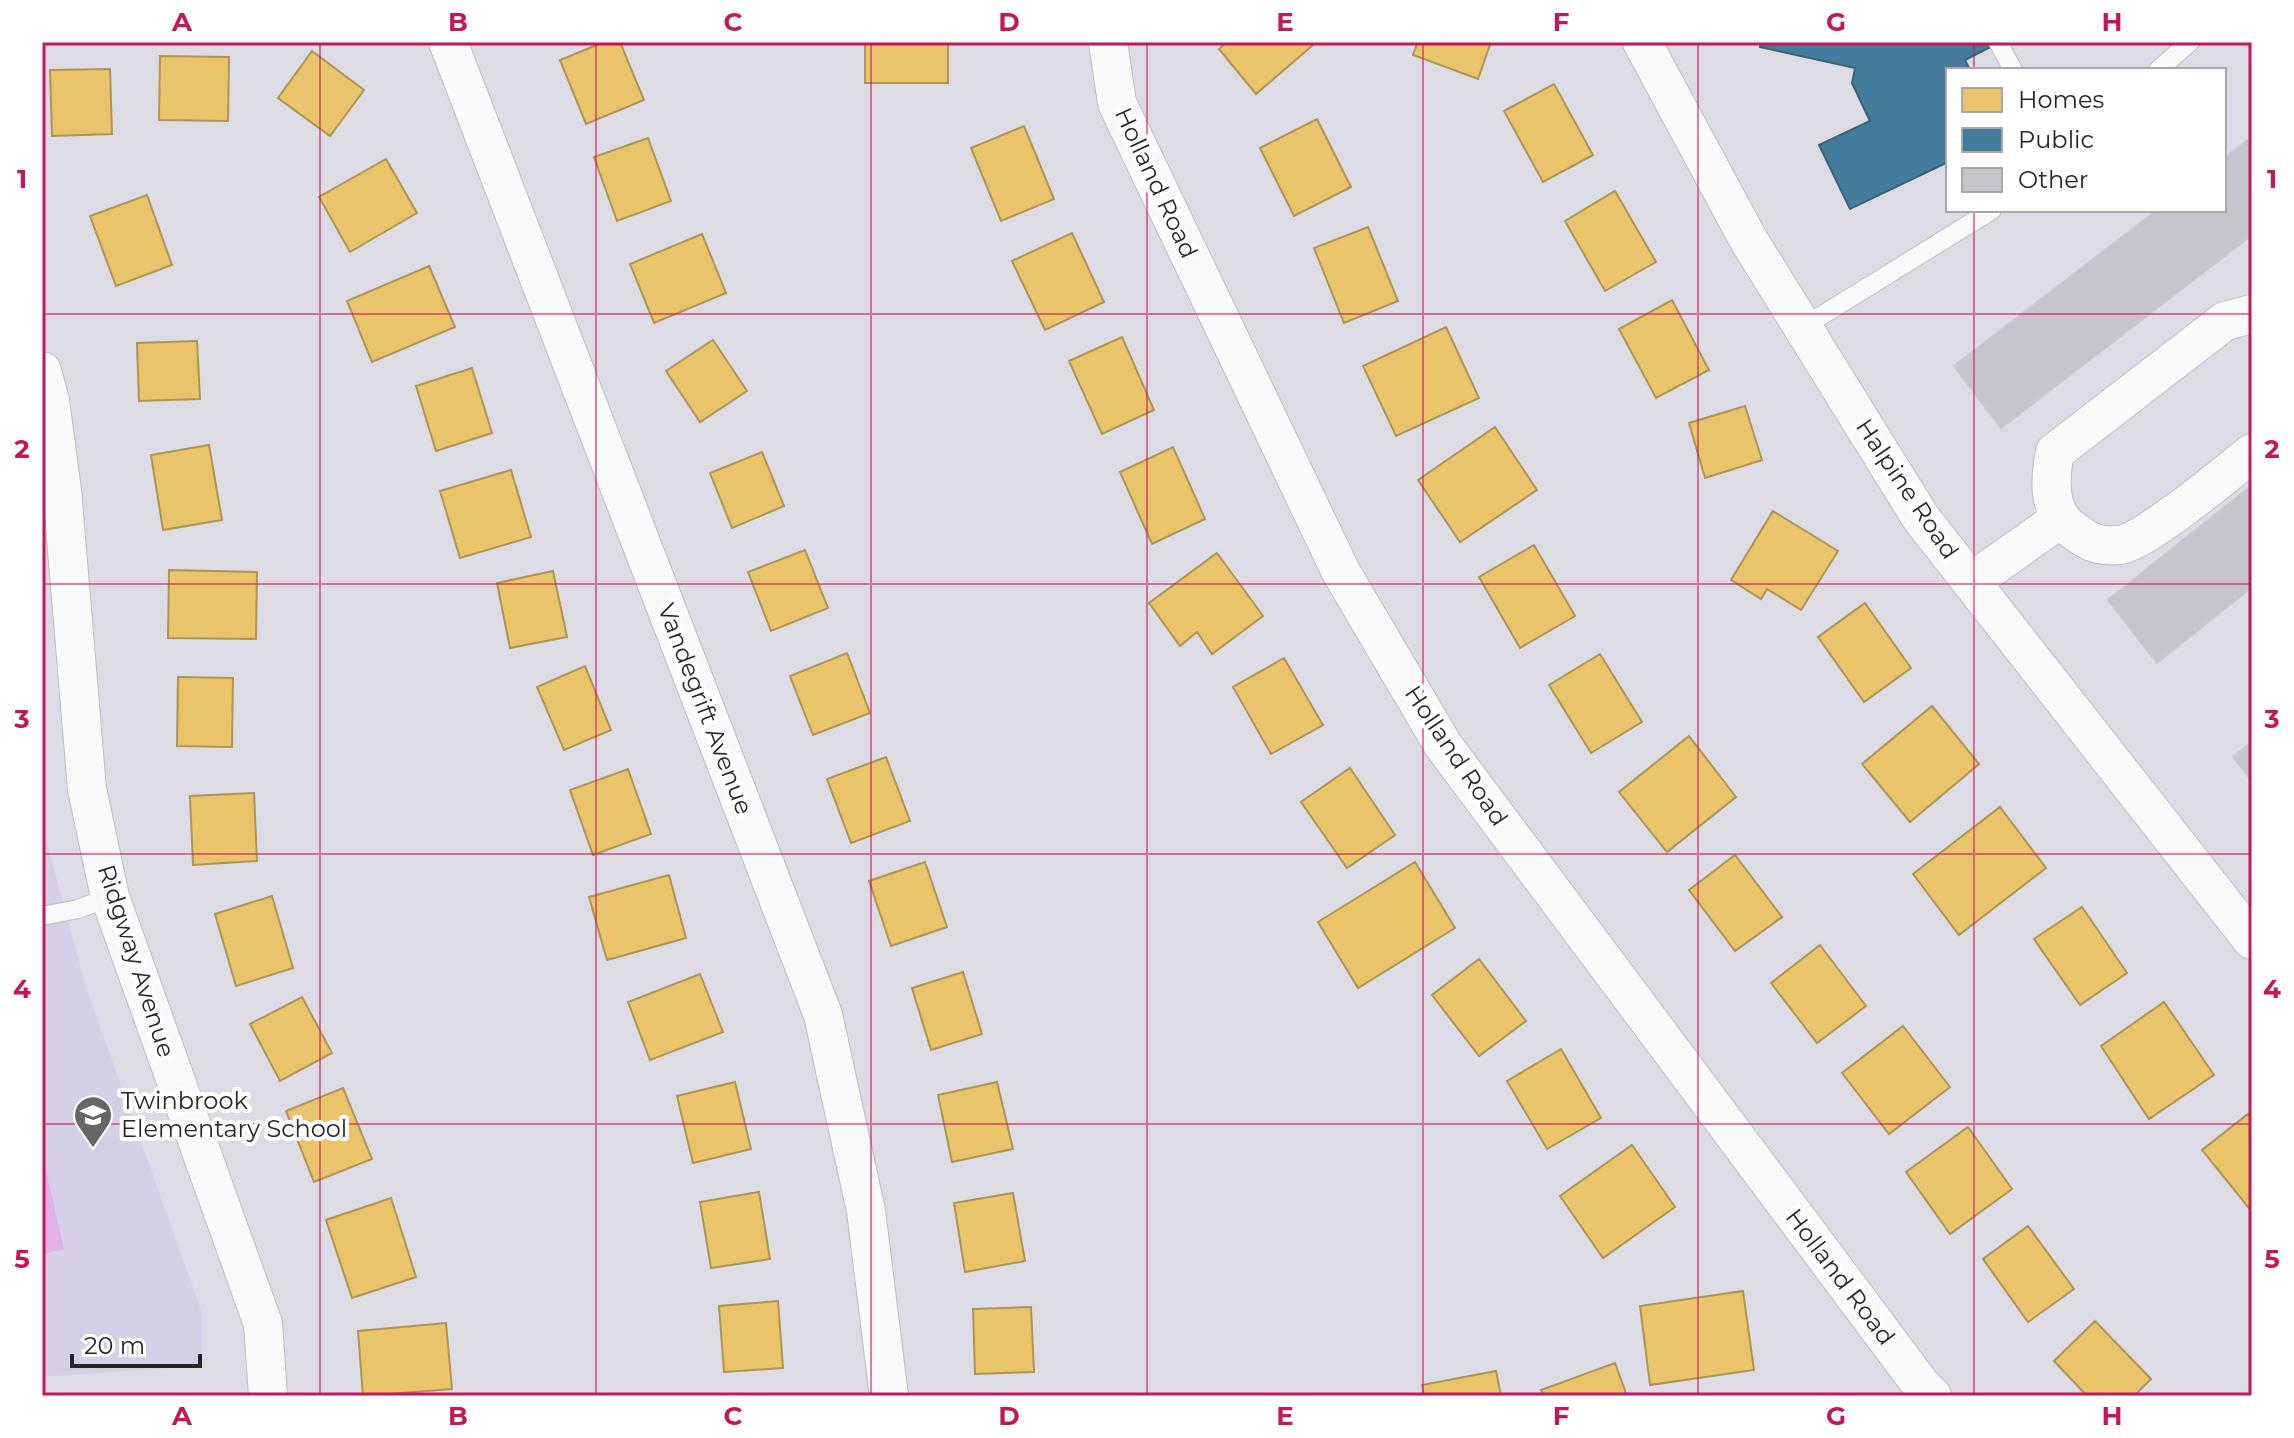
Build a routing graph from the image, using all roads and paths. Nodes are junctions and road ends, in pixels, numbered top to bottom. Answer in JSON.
{"nodes":[{"id":1,"x":448,"y":42,"type":"edge"},
{"id":2,"x":1108,"y":42,"type":"edge"},
{"id":3,"x":1642,"y":42,"type":"edge"},
{"id":4,"x":1998,"y":42,"type":"edge"},
{"id":5,"x":2190,"y":42,"type":"edge"},
{"id":6,"x":2012,"y":68,"type":"edge"},
{"id":7,"x":2160,"y":68,"type":"edge"},
{"id":8,"x":1989,"y":212,"type":"edge"},
{"id":9,"x":2252,"y":314,"type":"edge"},
{"id":10,"x":1803,"y":327,"type":"junction"},
{"id":11,"x":42,"y":371,"type":"edge"},
{"id":12,"x":2252,"y":453,"type":"edge"},
{"id":13,"x":52,"y":492,"type":"edge"},
{"id":14,"x":2060,"y":519,"type":"junction"},
{"id":15,"x":1971,"y":582,"type":"junction"},
{"id":16,"x":110,"y":897,"type":"junction"},
{"id":17,"x":42,"y":916,"type":"edge"},
{"id":18,"x":2252,"y":940,"type":"edge"},
{"id":19,"x":1918,"y":1392,"type":"edge"},
{"id":20,"x":268,"y":1396,"type":"edge"},
{"id":21,"x":889,"y":1396,"type":"edge"}],
"edges":[{"from":1,"to":21,"type":"street","name":"Vandegrift Avenue"},
{"from":2,"to":19,"type":"street","name":"Holland Road"},
{"from":3,"to":10,"type":"street","name":"Halpine Road"},
{"from":4,"to":6,"type":"lane"},
{"from":5,"to":7,"type":"lane"},
{"from":8,"to":10,"type":"lane"},
{"from":9,"to":14,"type":"street"},
{"from":10,"to":15,"type":"street","name":"Halpine Road"},
{"from":11,"to":13,"type":"street","name":"Ridgway Avenue"},
{"from":12,"to":14,"type":"street"},
{"from":13,"to":16,"type":"street","name":"Ridgway Avenue"},
{"from":14,"to":15,"type":"street"},
{"from":15,"to":18,"type":"street","name":"Halpine Road"},
{"from":16,"to":17,"type":"lane"},
{"from":16,"to":20,"type":"street","name":"Ridgway Avenue"}]}
